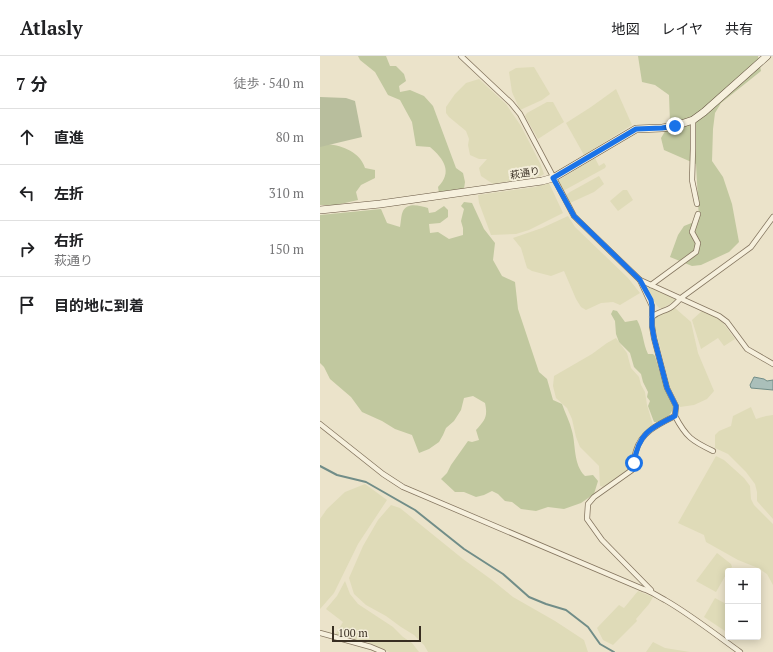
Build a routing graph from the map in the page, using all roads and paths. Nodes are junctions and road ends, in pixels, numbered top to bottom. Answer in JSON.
{"nodes":[{"id":1,"x":462,"y":56,"type":"edge"},
{"id":2,"x":767,"y":56,"type":"edge"},
{"id":3,"x":692,"y":120,"type":"junction"},
{"id":4,"x":553,"y":178,"type":"junction"},
{"id":5,"x":697,"y":204,"type":"dead end"},
{"id":6,"x":320,"y":210,"type":"edge"},
{"id":7,"x":698,"y":214,"type":"dead end"},
{"id":8,"x":773,"y":217,"type":"edge"},
{"id":9,"x":640,"y":280,"type":"junction"},
{"id":10,"x":651,"y":285,"type":"junction"},
{"id":11,"x":681,"y":298,"type":"junction"},
{"id":12,"x":652,"y":306,"type":"junction"},
{"id":13,"x":659,"y":311,"type":"junction"},
{"id":14,"x":652,"y":317,"type":"junction"},
{"id":15,"x":773,"y":364,"type":"edge"},
{"id":16,"x":675,"y":416,"type":"junction"},
{"id":17,"x":320,"y":424,"type":"edge"},
{"id":18,"x":714,"y":451,"type":"dead end"},
{"id":19,"x":652,"y":591,"type":"junction"},
{"id":20,"x":320,"y":633,"type":"edge"},
{"id":21,"x":382,"y":652,"type":"edge"},
{"id":22,"x":740,"y":652,"type":"edge"}],
"edges":[{"from":1,"to":4,"type":"street"},
{"from":2,"to":3,"type":"street","name":"萩通り"},
{"from":3,"to":4,"type":"street","name":"萩通り"},
{"from":3,"to":5,"type":"street"},
{"from":4,"to":6,"type":"street","name":"萩通り"},
{"from":4,"to":9,"type":"street"},
{"from":7,"to":10,"type":"street"},
{"from":8,"to":11,"type":"street"},
{"from":9,"to":10,"type":"street"},
{"from":9,"to":12,"type":"street"},
{"from":10,"to":11,"type":"street"},
{"from":11,"to":13,"type":"street"},
{"from":11,"to":15,"type":"street"},
{"from":12,"to":13,"type":"street"},
{"from":12,"to":14,"type":"street"},
{"from":13,"to":14,"type":"street"},
{"from":14,"to":16,"type":"street"},
{"from":16,"to":18,"type":"street"},
{"from":16,"to":19,"type":"street"},
{"from":17,"to":19,"type":"street"},
{"from":19,"to":22,"type":"street"},
{"from":20,"to":21,"type":"street"}]}
